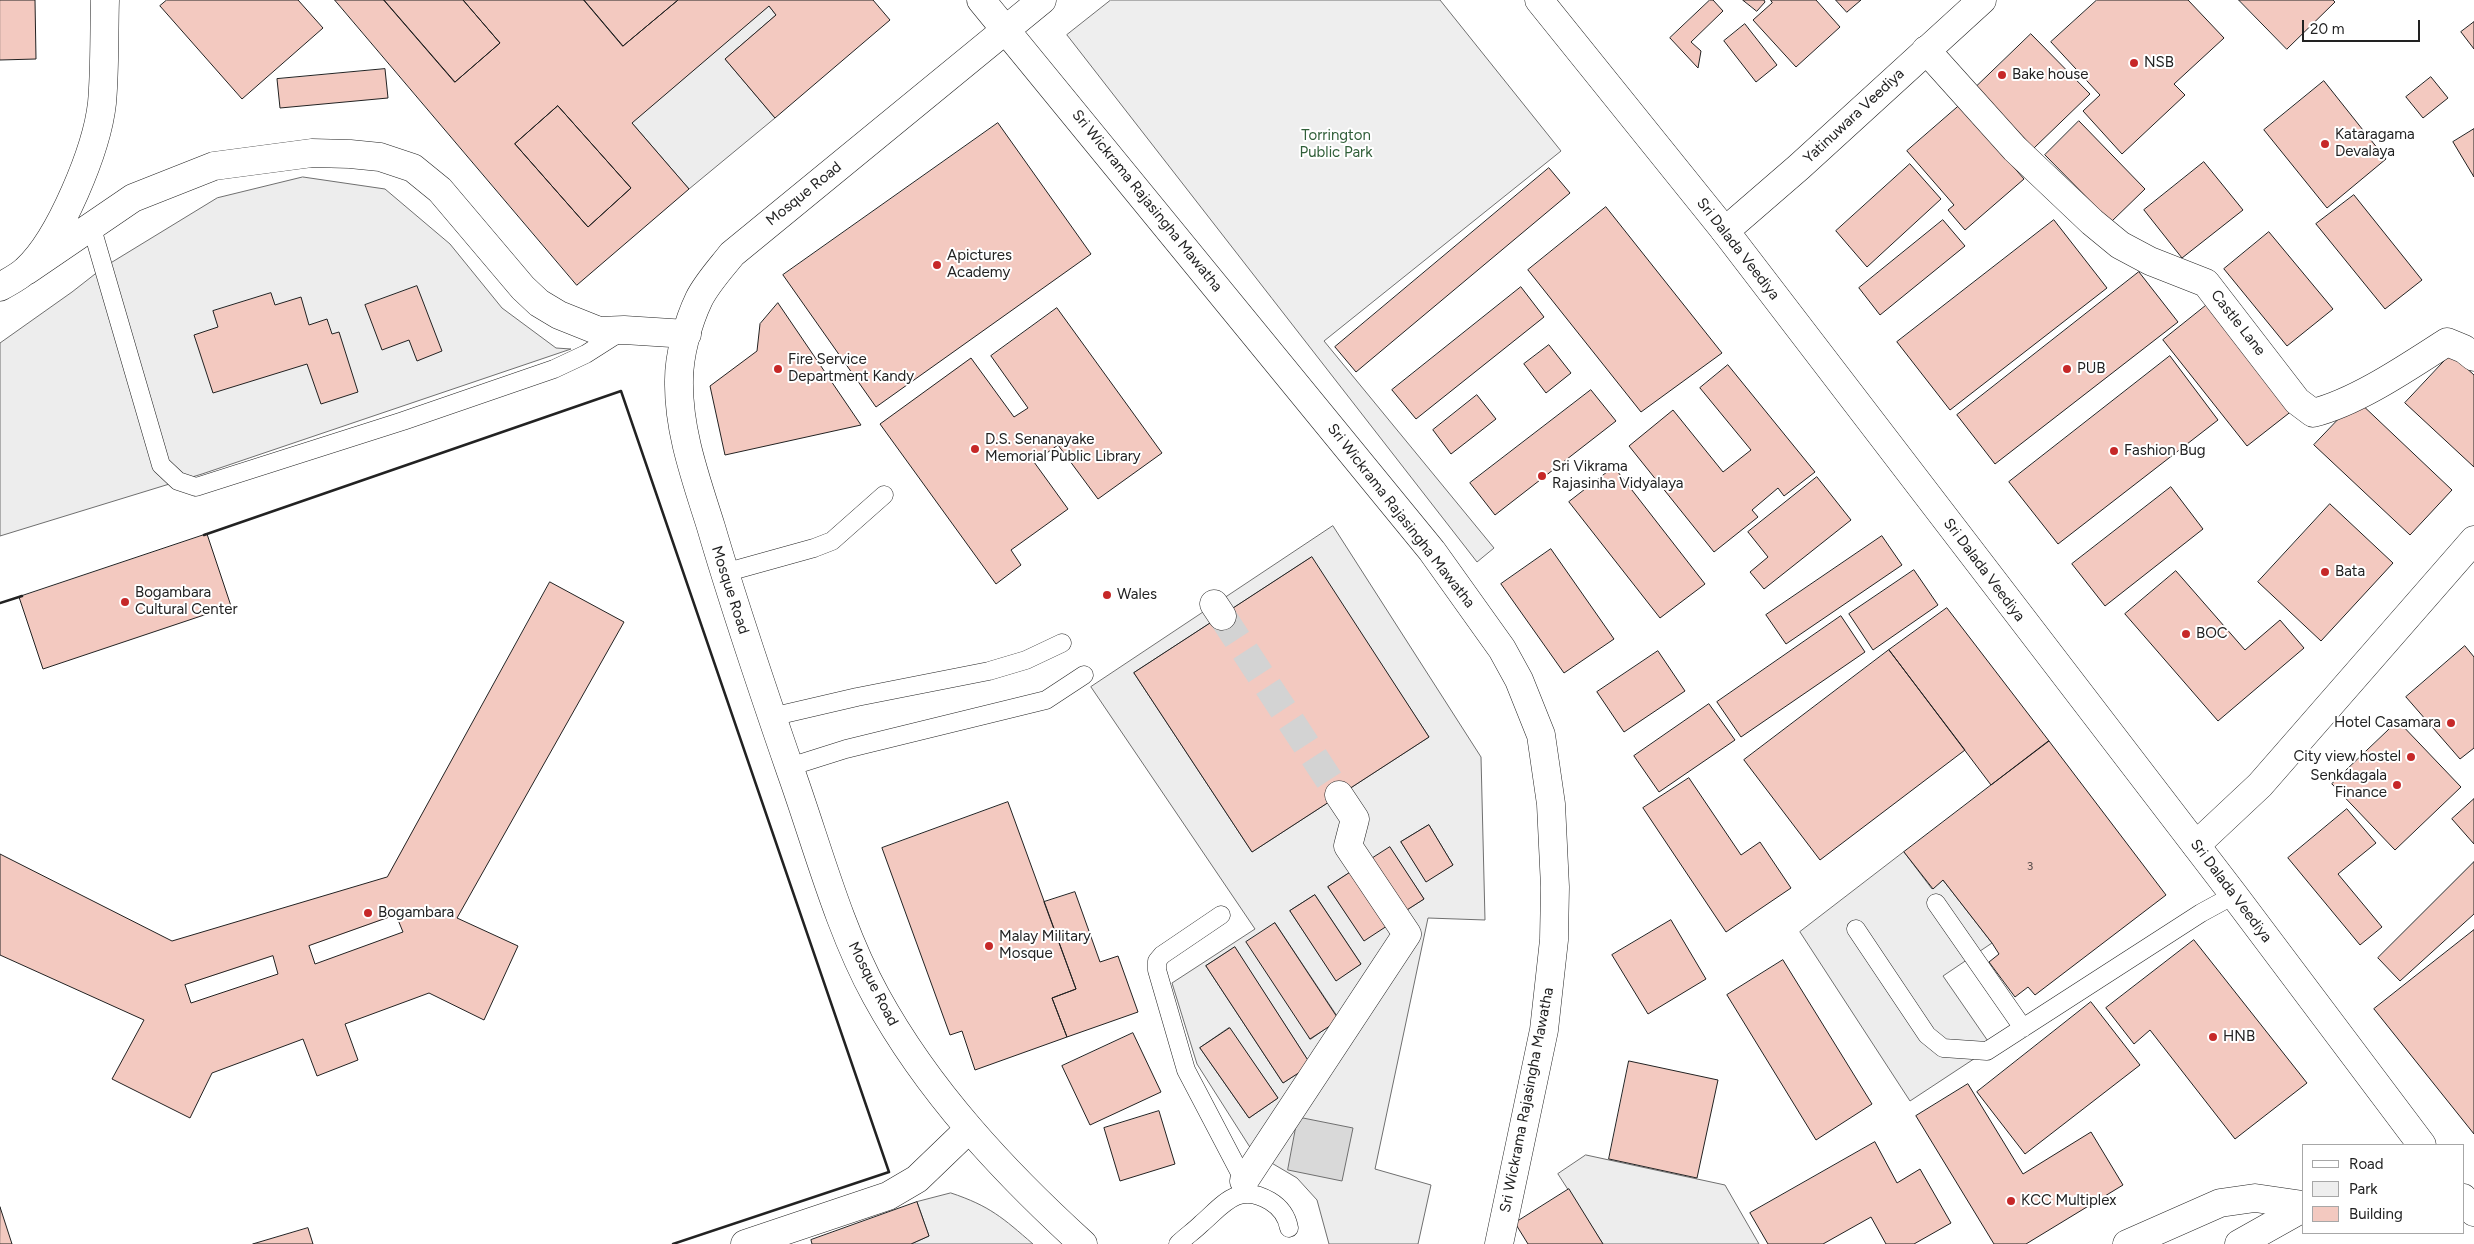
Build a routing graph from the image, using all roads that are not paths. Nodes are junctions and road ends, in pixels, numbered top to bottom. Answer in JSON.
{"nodes":[{"id":1,"x":105,"y":0,"type":"edge"},
{"id":2,"x":981,"y":0,"type":"edge"},
{"id":3,"x":1042,"y":0,"type":"edge"},
{"id":4,"x":1539,"y":0,"type":"edge"},
{"id":5,"x":1982,"y":0,"type":"edge"},
{"id":6,"x":1007,"y":30,"type":"junction"},
{"id":7,"x":1926,"y":50,"type":"junction"},
{"id":8,"x":92,"y":225,"type":"junction"},
{"id":9,"x":1724,"y":230,"type":"junction"},
{"id":10,"x":26,"y":270,"type":"junction"},
{"id":11,"x":0,"y":287,"type":"edge"},
{"id":12,"x":624,"y":330,"type":"junction"},
{"id":13,"x":686,"y":334,"type":"junction"},
{"id":14,"x":2474,"y":357,"type":"edge"},
{"id":15,"x":884,"y":495,"type":"dead end"},
{"id":16,"x":2474,"y":540,"type":"edge"},
{"id":17,"x":724,"y":573,"type":"junction"},
{"id":18,"x":1062,"y":643,"type":"dead end"},
{"id":19,"x":1084,"y":675,"type":"dead end"},
{"id":20,"x":771,"y":717,"type":"junction"},
{"id":21,"x":789,"y":767,"type":"junction"},
{"id":22,"x":1339,"y":796,"type":"tunnel mouth"},
{"id":23,"x":2196,"y":845,"type":"junction"},
{"id":24,"x":2234,"y":895,"type":"junction"},
{"id":25,"x":1936,"y":903,"type":"dead end"},
{"id":26,"x":1221,"y":915,"type":"dead end"},
{"id":27,"x":1856,"y":929,"type":"dead end"},
{"id":28,"x":2023,"y":1028,"type":"junction"},
{"id":29,"x":969,"y":1129,"type":"junction"},
{"id":30,"x":2418,"y":1144,"type":"edge"},
{"id":31,"x":1248,"y":1187,"type":"junction"},
{"id":32,"x":2464,"y":1199,"type":"edge"},
{"id":33,"x":2302,"y":1207,"type":"edge"},
{"id":34,"x":2302,"y":1208,"type":"edge"},
{"id":35,"x":2474,"y":1212,"type":"edge"},
{"id":36,"x":1288,"y":1228,"type":"dead end"},
{"id":37,"x":745,"y":1244,"type":"edge"},
{"id":38,"x":1083,"y":1244,"type":"edge"},
{"id":39,"x":1178,"y":1244,"type":"edge"},
{"id":40,"x":1499,"y":1244,"type":"edge"},
{"id":41,"x":2127,"y":1244,"type":"edge"},
{"id":42,"x":2239,"y":1244,"type":"edge"}],
"edges":[{"from":1,"to":10,"type":"main road"},
{"from":2,"to":6,"type":"main road","name":"Sri Wickrama Rajasingha Mawatha"},
{"from":3,"to":6,"type":"main road","name":"Mosque Road"},
{"from":4,"to":9,"type":"main road","name":"Sri Dalada Veediya"},
{"from":5,"to":7,"type":"main road","name":"Yatinuwara Veediya"},
{"from":6,"to":13,"type":"main road","name":"Mosque Road"},
{"from":6,"to":40,"type":"main road","name":"Sri Wickrama Rajasingha Mawatha"},
{"from":7,"to":9,"type":"main road","name":"Yatinuwara Veediya"},
{"from":7,"to":14,"type":"main road","name":"Castle Lane"},
{"from":8,"to":10,"type":"main road"},
{"from":8,"to":12,"type":"main road"},
{"from":8,"to":12,"type":"lane"},
{"from":9,"to":23,"type":"main road","name":"Sri Dalada Veediya"},
{"from":10,"to":11,"type":"main road"},
{"from":12,"to":13,"type":"main road"},
{"from":13,"to":17,"type":"main road","name":"Mosque Road"},
{"from":15,"to":17,"type":"lane"},
{"from":16,"to":23,"type":"main road"},
{"from":17,"to":20,"type":"main road","name":"Mosque Road"},
{"from":18,"to":20,"type":"lane"},
{"from":19,"to":21,"type":"lane"},
{"from":20,"to":21,"type":"main road","name":"Mosque Road"},
{"from":21,"to":29,"type":"main road","name":"Mosque Road"},
{"from":22,"to":31,"type":"main road"},
{"from":23,"to":24,"type":"main road","name":"Sri Dalada Veediya"},
{"from":24,"to":28,"type":"lane"},
{"from":24,"to":30,"type":"main road","name":"Sri Dalada Veediya"},
{"from":25,"to":28,"type":"lane"},
{"from":26,"to":31,"type":"lane"},
{"from":27,"to":28,"type":"lane"},
{"from":29,"to":37,"type":"main road"},
{"from":29,"to":38,"type":"main road","name":"Mosque Road"},
{"from":31,"to":36,"type":"lane"},
{"from":31,"to":39,"type":"lane"},
{"from":32,"to":35,"type":"main road"},
{"from":33,"to":41,"type":"main road"},
{"from":34,"to":42,"type":"main road"}]}
